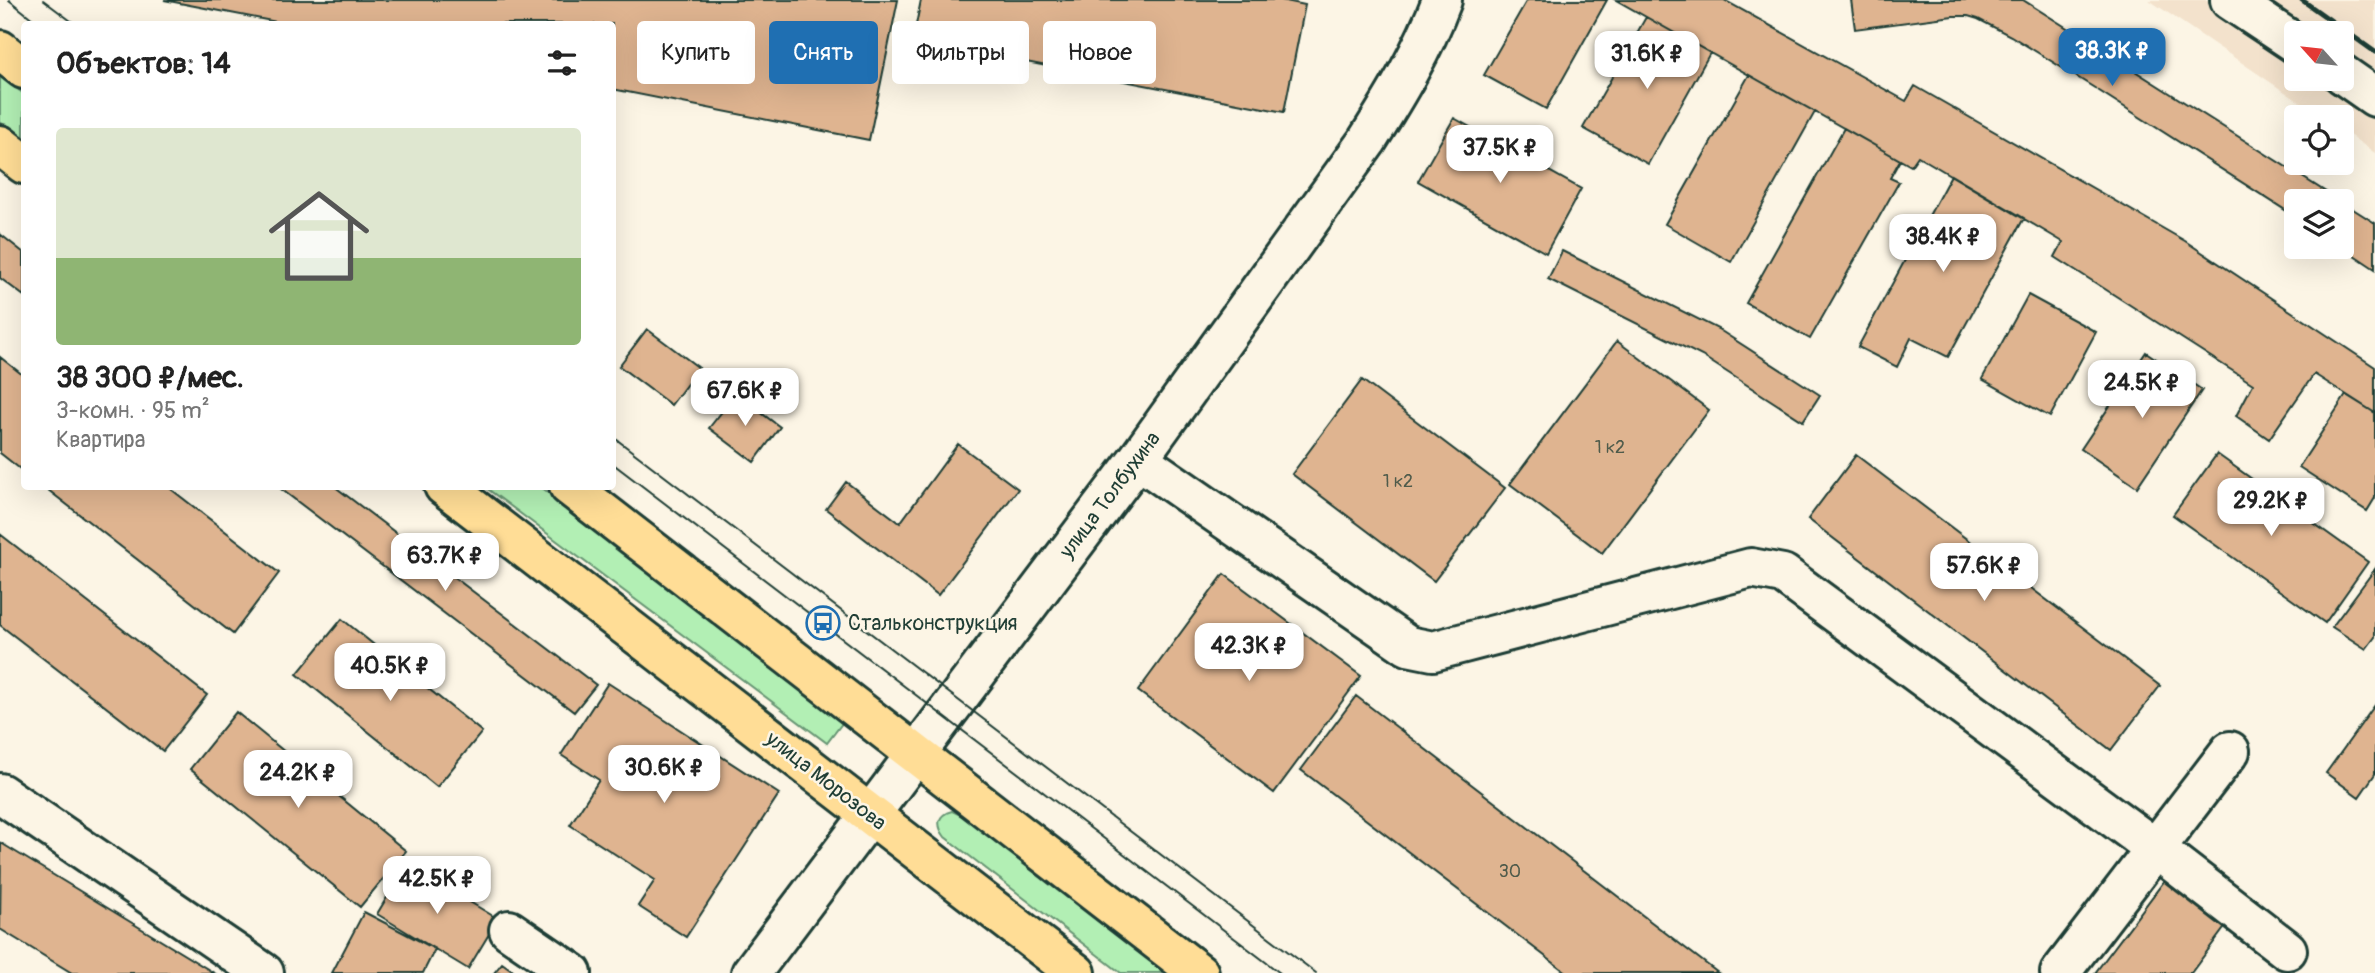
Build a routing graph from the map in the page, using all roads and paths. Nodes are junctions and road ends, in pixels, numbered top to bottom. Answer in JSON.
{"nodes":[{"id":1,"x":1442,"y":0,"type":"edge"},
{"id":2,"x":2230,"y":0,"type":"edge"},
{"id":3,"x":2284,"y":36,"type":"edge"},
{"id":4,"x":0,"y":50,"type":"edge"},
{"id":5,"x":21,"y":67,"type":"edge"},
{"id":6,"x":2354,"y":82,"type":"edge"},
{"id":7,"x":2375,"y":97,"type":"edge"},
{"id":8,"x":0,"y":145,"type":"edge"},
{"id":9,"x":21,"y":162,"type":"edge"},
{"id":10,"x":1138,"y":459,"type":"junction"},
{"id":11,"x":449,"y":490,"type":"edge"},
{"id":12,"x":574,"y":490,"type":"edge"},
{"id":13,"x":2230,"y":751,"type":"dead end"},
{"id":14,"x":916,"y":755,"type":"junction"},
{"id":15,"x":0,"y":793,"type":"edge"},
{"id":16,"x":871,"y":815,"type":"junction"},
{"id":17,"x":2157,"y":849,"type":"junction"},
{"id":18,"x":509,"y":930,"type":"dead end"},
{"id":19,"x":2287,"y":950,"type":"dead end"},
{"id":20,"x":264,"y":973,"type":"edge"},
{"id":21,"x":572,"y":973,"type":"edge"},
{"id":22,"x":751,"y":973,"type":"edge"},
{"id":23,"x":1076,"y":973,"type":"edge"},
{"id":24,"x":1199,"y":973,"type":"edge"},
{"id":25,"x":2060,"y":973,"type":"edge"}],
"edges":[{"from":1,"to":10,"type":"street","name":"улица Толбухина"},
{"from":2,"to":3,"type":"street"},
{"from":4,"to":5,"type":"main road"},
{"from":6,"to":7,"type":"street"},
{"from":8,"to":9,"type":"main road"},
{"from":10,"to":14,"type":"street","name":"улица Толбухина"},
{"from":10,"to":17,"type":"street"},
{"from":11,"to":16,"type":"main road","name":"улица Морозова"},
{"from":12,"to":14,"type":"main road"},
{"from":13,"to":17,"type":"street"},
{"from":14,"to":16,"type":"street","name":"улица Толбухина"},
{"from":14,"to":24,"type":"main road"},
{"from":15,"to":20,"type":"street"},
{"from":16,"to":22,"type":"street","name":"улица Толбухина"},
{"from":16,"to":23,"type":"main road","name":"улица Морозова"},
{"from":17,"to":19,"type":"street"},
{"from":17,"to":25,"type":"street"},
{"from":18,"to":21,"type":"street"}]}
